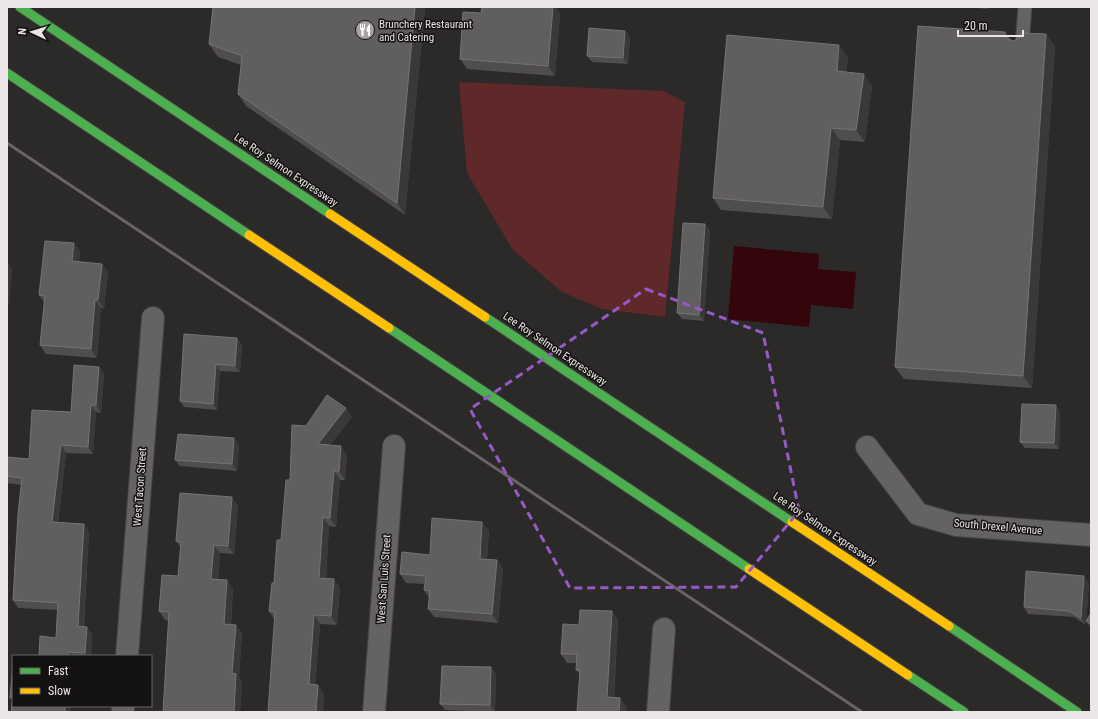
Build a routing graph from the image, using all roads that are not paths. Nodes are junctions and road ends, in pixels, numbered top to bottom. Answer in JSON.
{"nodes":[{"id":1,"x":20,"y":7,"type":"edge"},
{"id":2,"x":1025,"y":7,"type":"edge"},
{"id":3,"x":1022,"y":44,"type":"edge"},
{"id":4,"x":7,"y":73,"type":"edge"},
{"id":5,"x":153,"y":318,"type":"dead end"},
{"id":6,"x":394,"y":446,"type":"dead end"},
{"id":7,"x":866,"y":447,"type":"dead end"},
{"id":8,"x":1091,"y":535,"type":"edge"},
{"id":9,"x":664,"y":629,"type":"dead end"},
{"id":10,"x":127,"y":655,"type":"edge"},
{"id":11,"x":374,"y":712,"type":"edge"},
{"id":12,"x":658,"y":712,"type":"edge"},
{"id":13,"x":964,"y":712,"type":"edge"},
{"id":14,"x":1077,"y":712,"type":"edge"}],
"edges":[{"from":1,"to":14,"type":"highway","name":"Lee Roy Selmon Expressway"},
{"from":2,"to":3,"type":"lane"},
{"from":4,"to":13,"type":"highway"},
{"from":5,"to":10,"type":"street","name":"West Tacon Street"},
{"from":6,"to":11,"type":"street","name":"West San Luis Street"},
{"from":7,"to":8,"type":"street","name":"South Drexel Avenue"},
{"from":9,"to":12,"type":"street"}]}
